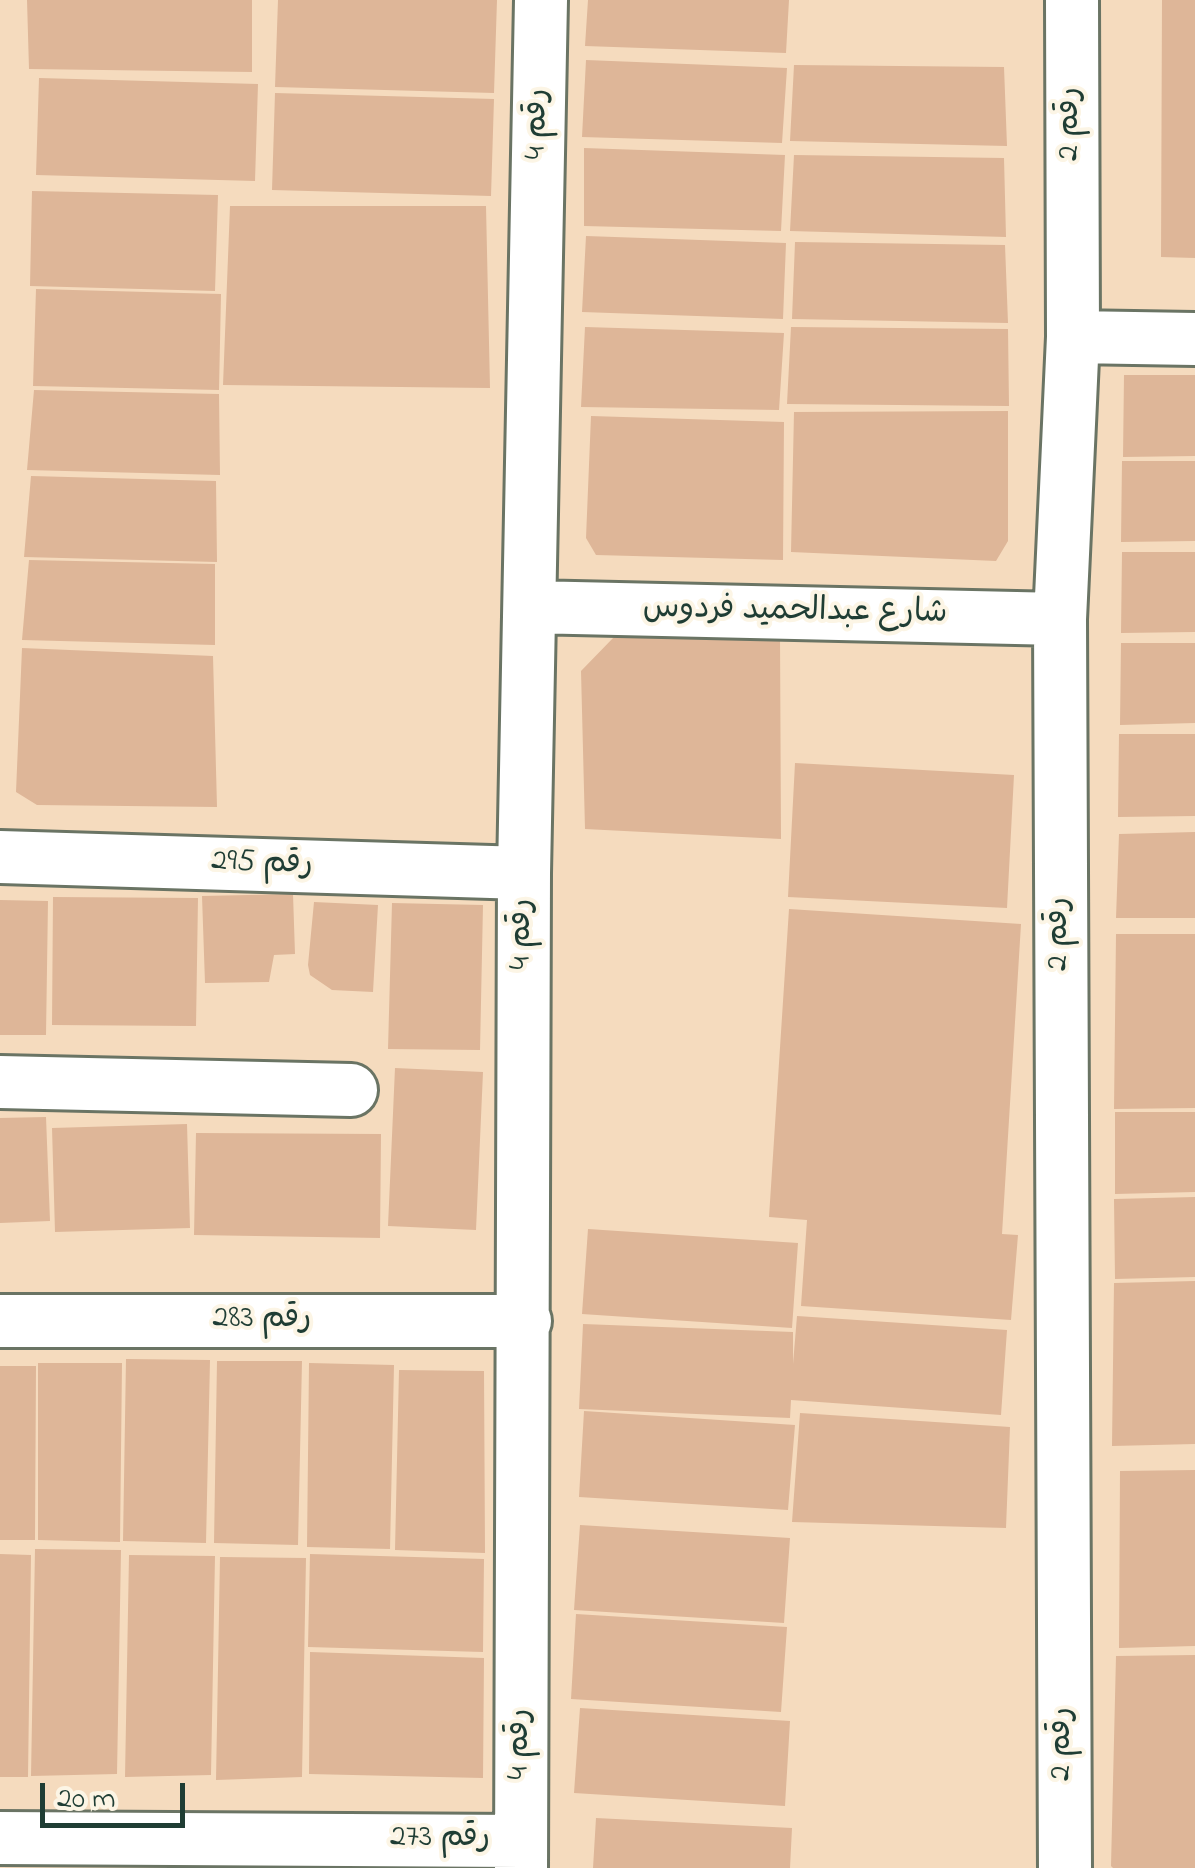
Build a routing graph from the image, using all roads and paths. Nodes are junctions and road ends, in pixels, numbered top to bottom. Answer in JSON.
{"nodes":[{"id":1,"x":541,"y":0,"type":"edge"},
{"id":2,"x":1072,"y":0,"type":"edge"},
{"id":3,"x":1073,"y":337,"type":"junction"},
{"id":4,"x":1195,"y":339,"type":"edge"},
{"id":5,"x":530,"y":607,"type":"junction"},
{"id":6,"x":1060,"y":619,"type":"junction"},
{"id":7,"x":0,"y":857,"type":"edge"},
{"id":8,"x":524,"y":873,"type":"junction"},
{"id":9,"x":0,"y":1082,"type":"edge"},
{"id":10,"x":351,"y":1090,"type":"dead end"},
{"id":11,"x":0,"y":1321,"type":"edge"},
{"id":12,"x":524,"y":1321,"type":"junction"},
{"id":13,"x":0,"y":1838,"type":"edge"},
{"id":14,"x":521,"y":1854,"type":"edge"},
{"id":15,"x":1064,"y":1868,"type":"edge"}],
"edges":[{"from":1,"to":5,"type":"street","name":"رقم 4"},
{"from":2,"to":3,"type":"street","name":"رقم 2"},
{"from":3,"to":4,"type":"street"},
{"from":3,"to":6,"type":"street","name":"رقم 2"},
{"from":5,"to":6,"type":"street","name":"شارع عبدالحميد فردوس"},
{"from":5,"to":8,"type":"street","name":"رقم 4"},
{"from":6,"to":15,"type":"street","name":"رقم 2"},
{"from":7,"to":8,"type":"street","name":"رقم 295"},
{"from":8,"to":12,"type":"street","name":"رقم 4"},
{"from":9,"to":10,"type":"street"},
{"from":11,"to":12,"type":"street","name":"رقم 283"},
{"from":12,"to":14,"type":"street","name":"رقم 4"},
{"from":13,"to":14,"type":"street","name":"رقم 273"}]}
